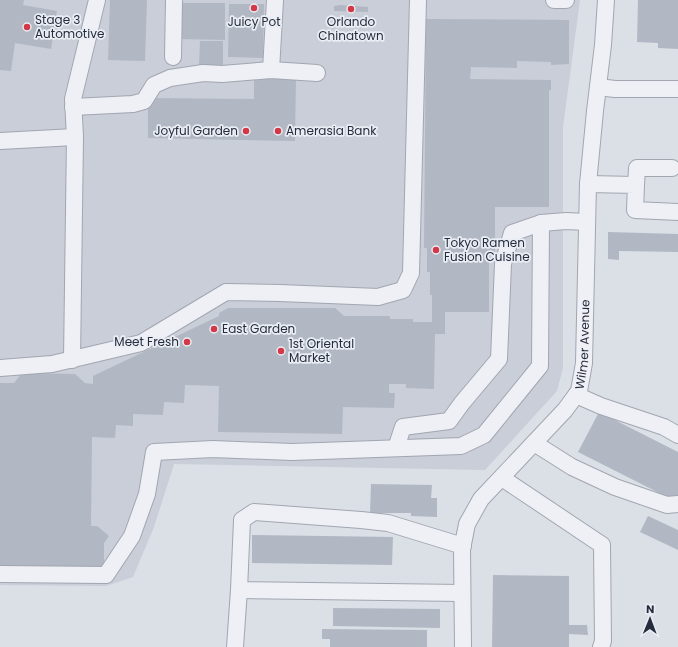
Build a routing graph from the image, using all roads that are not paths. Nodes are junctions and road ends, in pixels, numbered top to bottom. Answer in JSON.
{"nodes":[{"id":1,"x":97,"y":0,"type":"edge"},
{"id":2,"x":174,"y":0,"type":"edge"},
{"id":3,"x":274,"y":0,"type":"edge"},
{"id":4,"x":418,"y":0,"type":"edge"},
{"id":5,"x":554,"y":0,"type":"edge"},
{"id":6,"x":566,"y":0,"type":"edge"},
{"id":7,"x":606,"y":0,"type":"edge"},
{"id":8,"x":173,"y":57,"type":"dead end"},
{"id":9,"x":271,"y":70,"type":"junction"},
{"id":10,"x":318,"y":73,"type":"dead end"},
{"id":11,"x":598,"y":87,"type":"junction"},
{"id":12,"x":678,"y":88,"type":"edge"},
{"id":13,"x":73,"y":108,"type":"junction"},
{"id":14,"x":75,"y":137,"type":"junction"},
{"id":15,"x":0,"y":141,"type":"edge"},
{"id":16,"x":672,"y":168,"type":"dead end"},
{"id":17,"x":588,"y":184,"type":"junction"},
{"id":18,"x":636,"y":185,"type":"junction"},
{"id":19,"x":678,"y":212,"type":"edge"},
{"id":20,"x":587,"y":222,"type":"junction"},
{"id":21,"x":541,"y":223,"type":"junction"},
{"id":22,"x":72,"y":360,"type":"junction"},
{"id":23,"x":0,"y":368,"type":"edge"},
{"id":24,"x":576,"y":395,"type":"junction"},
{"id":25,"x":678,"y":435,"type":"edge"},
{"id":26,"x":534,"y":443,"type":"junction"},
{"id":27,"x":396,"y":448,"type":"junction"},
{"id":28,"x":502,"y":478,"type":"junction"},
{"id":29,"x":678,"y":504,"type":"edge"},
{"id":30,"x":462,"y":546,"type":"junction"},
{"id":31,"x":0,"y":574,"type":"edge"},
{"id":32,"x":239,"y":590,"type":"junction"},
{"id":33,"x":462,"y":593,"type":"junction"},
{"id":34,"x":236,"y":647,"type":"edge"},
{"id":35,"x":463,"y":647,"type":"edge"},
{"id":36,"x":601,"y":647,"type":"edge"}],
"edges":[{"from":1,"to":13,"type":"street"},
{"from":2,"to":8,"type":"street"},
{"from":3,"to":9,"type":"street"},
{"from":4,"to":22,"type":"street"},
{"from":5,"to":6,"type":"street"},
{"from":7,"to":11,"type":"street","name":"Wilmer Avenue"},
{"from":9,"to":10,"type":"street"},
{"from":9,"to":13,"type":"street"},
{"from":11,"to":12,"type":"street"},
{"from":11,"to":17,"type":"street","name":"Wilmer Avenue"},
{"from":13,"to":14,"type":"street"},
{"from":14,"to":15,"type":"street"},
{"from":14,"to":22,"type":"street"},
{"from":16,"to":18,"type":"street"},
{"from":17,"to":18,"type":"street"},
{"from":17,"to":20,"type":"street","name":"Wilmer Avenue"},
{"from":18,"to":19,"type":"street"},
{"from":20,"to":21,"type":"street"},
{"from":20,"to":24,"type":"street","name":"Wilmer Avenue"},
{"from":21,"to":27,"type":"street"},
{"from":21,"to":27,"type":"street"},
{"from":22,"to":23,"type":"street"},
{"from":24,"to":25,"type":"street"},
{"from":24,"to":26,"type":"street","name":"Wilmer Avenue"},
{"from":26,"to":28,"type":"street","name":"Wilmer Avenue"},
{"from":26,"to":29,"type":"street"},
{"from":27,"to":31,"type":"street"},
{"from":28,"to":30,"type":"street","name":"Wilmer Avenue"},
{"from":28,"to":36,"type":"street"},
{"from":30,"to":32,"type":"street"},
{"from":30,"to":33,"type":"street","name":"Wilmer Avenue"},
{"from":32,"to":33,"type":"street"},
{"from":32,"to":34,"type":"street"},
{"from":33,"to":35,"type":"street","name":"Wilmer Avenue"}]}
